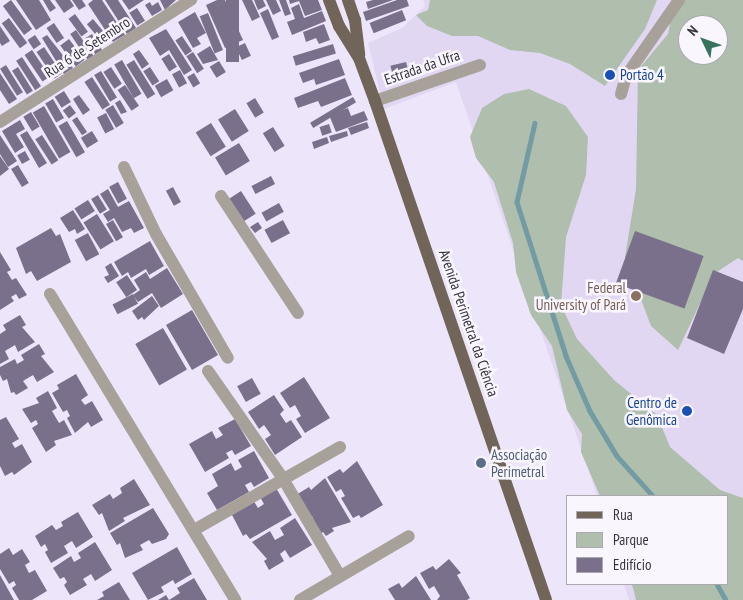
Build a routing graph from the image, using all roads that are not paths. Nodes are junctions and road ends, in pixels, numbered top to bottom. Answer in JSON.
{"nodes":[{"id":1,"x":191,"y":0,"type":"edge"},
{"id":2,"x":328,"y":0,"type":"edge"},
{"id":3,"x":348,"y":0,"type":"edge"},
{"id":4,"x":678,"y":0,"type":"edge"},
{"id":5,"x":359,"y":58,"type":"junction"},
{"id":6,"x":480,"y":65,"type":"dead end"},
{"id":7,"x":621,"y":94,"type":"dead end"},
{"id":8,"x":375,"y":100,"type":"junction"},
{"id":9,"x":0,"y":122,"type":"edge"},
{"id":10,"x":124,"y":167,"type":"dead end"},
{"id":11,"x":221,"y":196,"type":"dead end"},
{"id":12,"x":50,"y":294,"type":"dead end"},
{"id":13,"x":298,"y":313,"type":"dead end"},
{"id":14,"x":228,"y":358,"type":"dead end"},
{"id":15,"x":208,"y":371,"type":"dead end"},
{"id":16,"x":340,"y":447,"type":"dead end"},
{"id":17,"x":282,"y":477,"type":"junction"},
{"id":18,"x":194,"y":530,"type":"junction"},
{"id":19,"x":409,"y":536,"type":"dead end"},
{"id":20,"x":340,"y":576,"type":"junction"},
{"id":21,"x":235,"y":600,"type":"edge"},
{"id":22,"x":300,"y":600,"type":"edge"},
{"id":23,"x":546,"y":600,"type":"edge"}],
"edges":[{"from":1,"to":9,"type":"street","name":"Rua 6 de Setembro"},
{"from":2,"to":5,"type":"main road","name":"Avenida Perimetral da Ciência"},
{"from":3,"to":5,"type":"main road","name":"Avenida Perimetral da Ciência"},
{"from":4,"to":7,"type":"street"},
{"from":5,"to":8,"type":"main road","name":"Avenida Perimetral da Ciência"},
{"from":6,"to":8,"type":"street","name":"Estrada da Ufra"},
{"from":8,"to":23,"type":"main road","name":"Avenida Perimetral da Ciência"},
{"from":10,"to":14,"type":"street"},
{"from":11,"to":13,"type":"street"},
{"from":12,"to":18,"type":"street"},
{"from":15,"to":17,"type":"street"},
{"from":16,"to":17,"type":"street"},
{"from":17,"to":18,"type":"street"},
{"from":17,"to":20,"type":"street"},
{"from":18,"to":21,"type":"street"},
{"from":19,"to":20,"type":"street"},
{"from":20,"to":22,"type":"street"}]}
